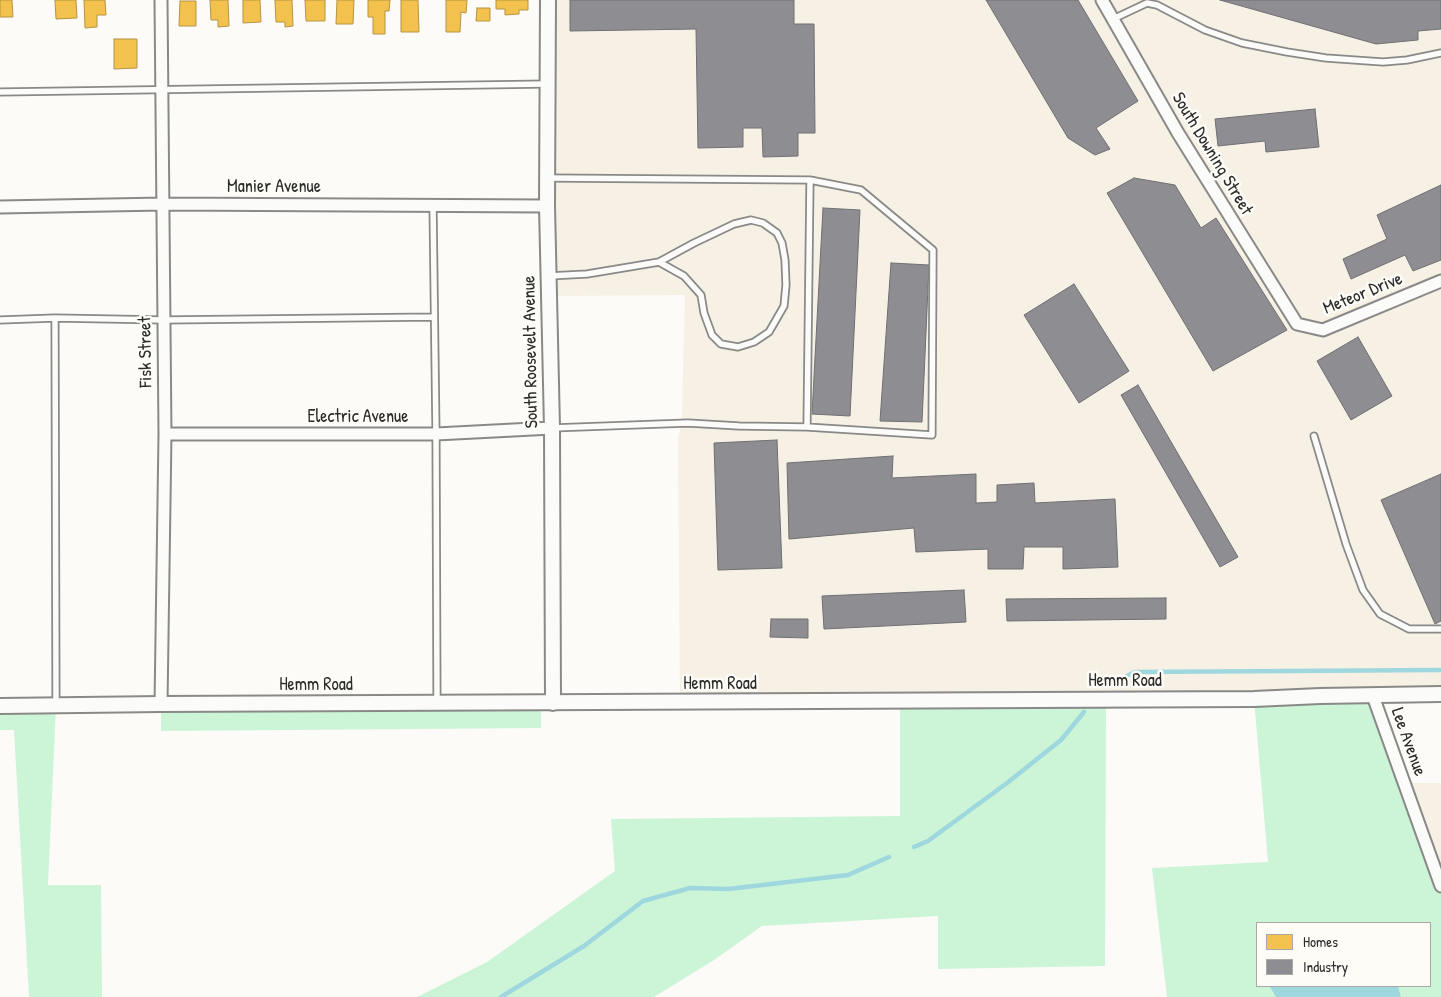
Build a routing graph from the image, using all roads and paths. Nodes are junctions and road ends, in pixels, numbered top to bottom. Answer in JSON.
{"nodes":[{"id":1,"x":161,"y":0,"type":"edge"},
{"id":2,"x":548,"y":0,"type":"edge"},
{"id":3,"x":1102,"y":0,"type":"edge"},
{"id":4,"x":1113,"y":19,"type":"junction"},
{"id":5,"x":1441,"y":53,"type":"edge"},
{"id":6,"x":547,"y":84,"type":"junction"},
{"id":7,"x":162,"y":90,"type":"junction"},
{"id":8,"x":0,"y":92,"type":"edge"},
{"id":9,"x":547,"y":178,"type":"junction"},
{"id":10,"x":810,"y":180,"type":"junction"},
{"id":11,"x":163,"y":204,"type":"junction"},
{"id":12,"x":432,"y":205,"type":"junction"},
{"id":13,"x":547,"y":206,"type":"junction"},
{"id":14,"x":0,"y":207,"type":"edge"},
{"id":15,"x":659,"y":262,"type":"junction"},
{"id":16,"x":548,"y":276,"type":"junction"},
{"id":17,"x":1441,"y":281,"type":"edge"},
{"id":18,"x":434,"y":317,"type":"junction"},
{"id":19,"x":55,"y":318,"type":"junction"},
{"id":20,"x":0,"y":320,"type":"edge"},
{"id":21,"x":164,"y":320,"type":"junction"},
{"id":22,"x":1297,"y":324,"type":"joint"},
{"id":23,"x":808,"y":427,"type":"junction"},
{"id":24,"x":552,"y":428,"type":"junction"},
{"id":25,"x":165,"y":434,"type":"junction"},
{"id":26,"x":436,"y":434,"type":"junction"},
{"id":27,"x":1314,"y":436,"type":"dead end"},
{"id":28,"x":1441,"y":629,"type":"edge"},
{"id":29,"x":1441,"y":694,"type":"edge"},
{"id":30,"x":1373,"y":696,"type":"junction"},
{"id":31,"x":553,"y":703,"type":"junction"},
{"id":32,"x":161,"y":704,"type":"junction"},
{"id":33,"x":437,"y":704,"type":"junction"},
{"id":34,"x":0,"y":706,"type":"edge"},
{"id":35,"x":56,"y":706,"type":"junction"},
{"id":36,"x":1441,"y":886,"type":"edge"}],
"edges":[{"from":1,"to":7,"type":"street","name":"Fisk Street"},
{"from":2,"to":6,"type":"street","name":"South Roosevelt Avenue"},
{"from":3,"to":4,"type":"street","name":"South Downing Street"},
{"from":4,"to":5,"type":"lane"},
{"from":4,"to":22,"type":"street","name":"South Downing Street"},
{"from":6,"to":7,"type":"lane"},
{"from":6,"to":9,"type":"street","name":"South Roosevelt Avenue"},
{"from":7,"to":8,"type":"lane"},
{"from":7,"to":11,"type":"street","name":"Fisk Street"},
{"from":9,"to":10,"type":"lane"},
{"from":9,"to":13,"type":"street","name":"South Roosevelt Avenue"},
{"from":10,"to":23,"type":"lane"},
{"from":10,"to":23,"type":"lane"},
{"from":11,"to":12,"type":"street","name":"Manier Avenue"},
{"from":11,"to":14,"type":"street","name":"Manier Avenue"},
{"from":11,"to":21,"type":"street","name":"Fisk Street"},
{"from":12,"to":13,"type":"street","name":"Manier Avenue"},
{"from":12,"to":18,"type":"lane"},
{"from":13,"to":16,"type":"street","name":"South Roosevelt Avenue"},
{"from":15,"to":15,"type":"lane"},
{"from":15,"to":16,"type":"lane"},
{"from":16,"to":24,"type":"street","name":"South Roosevelt Avenue"},
{"from":17,"to":22,"type":"street","name":"Meteor Drive"},
{"from":18,"to":21,"type":"lane"},
{"from":18,"to":26,"type":"lane"},
{"from":19,"to":20,"type":"lane"},
{"from":19,"to":21,"type":"lane"},
{"from":19,"to":35,"type":"lane"},
{"from":21,"to":25,"type":"street","name":"Fisk Street"},
{"from":23,"to":24,"type":"lane"},
{"from":24,"to":26,"type":"street","name":"Electric Avenue"},
{"from":24,"to":31,"type":"street","name":"South Roosevelt Avenue"},
{"from":25,"to":26,"type":"street","name":"Electric Avenue"},
{"from":25,"to":32,"type":"street","name":"Fisk Street"},
{"from":26,"to":33,"type":"lane"},
{"from":27,"to":28,"type":"lane"},
{"from":29,"to":30,"type":"street","name":"Hemm Road"},
{"from":30,"to":31,"type":"street","name":"Hemm Road"},
{"from":30,"to":36,"type":"street","name":"Lee Avenue"},
{"from":31,"to":33,"type":"street","name":"Hemm Road"},
{"from":32,"to":33,"type":"street","name":"Hemm Road"},
{"from":32,"to":35,"type":"street","name":"Hemm Road"},
{"from":34,"to":35,"type":"street","name":"Hemm Road"}]}
